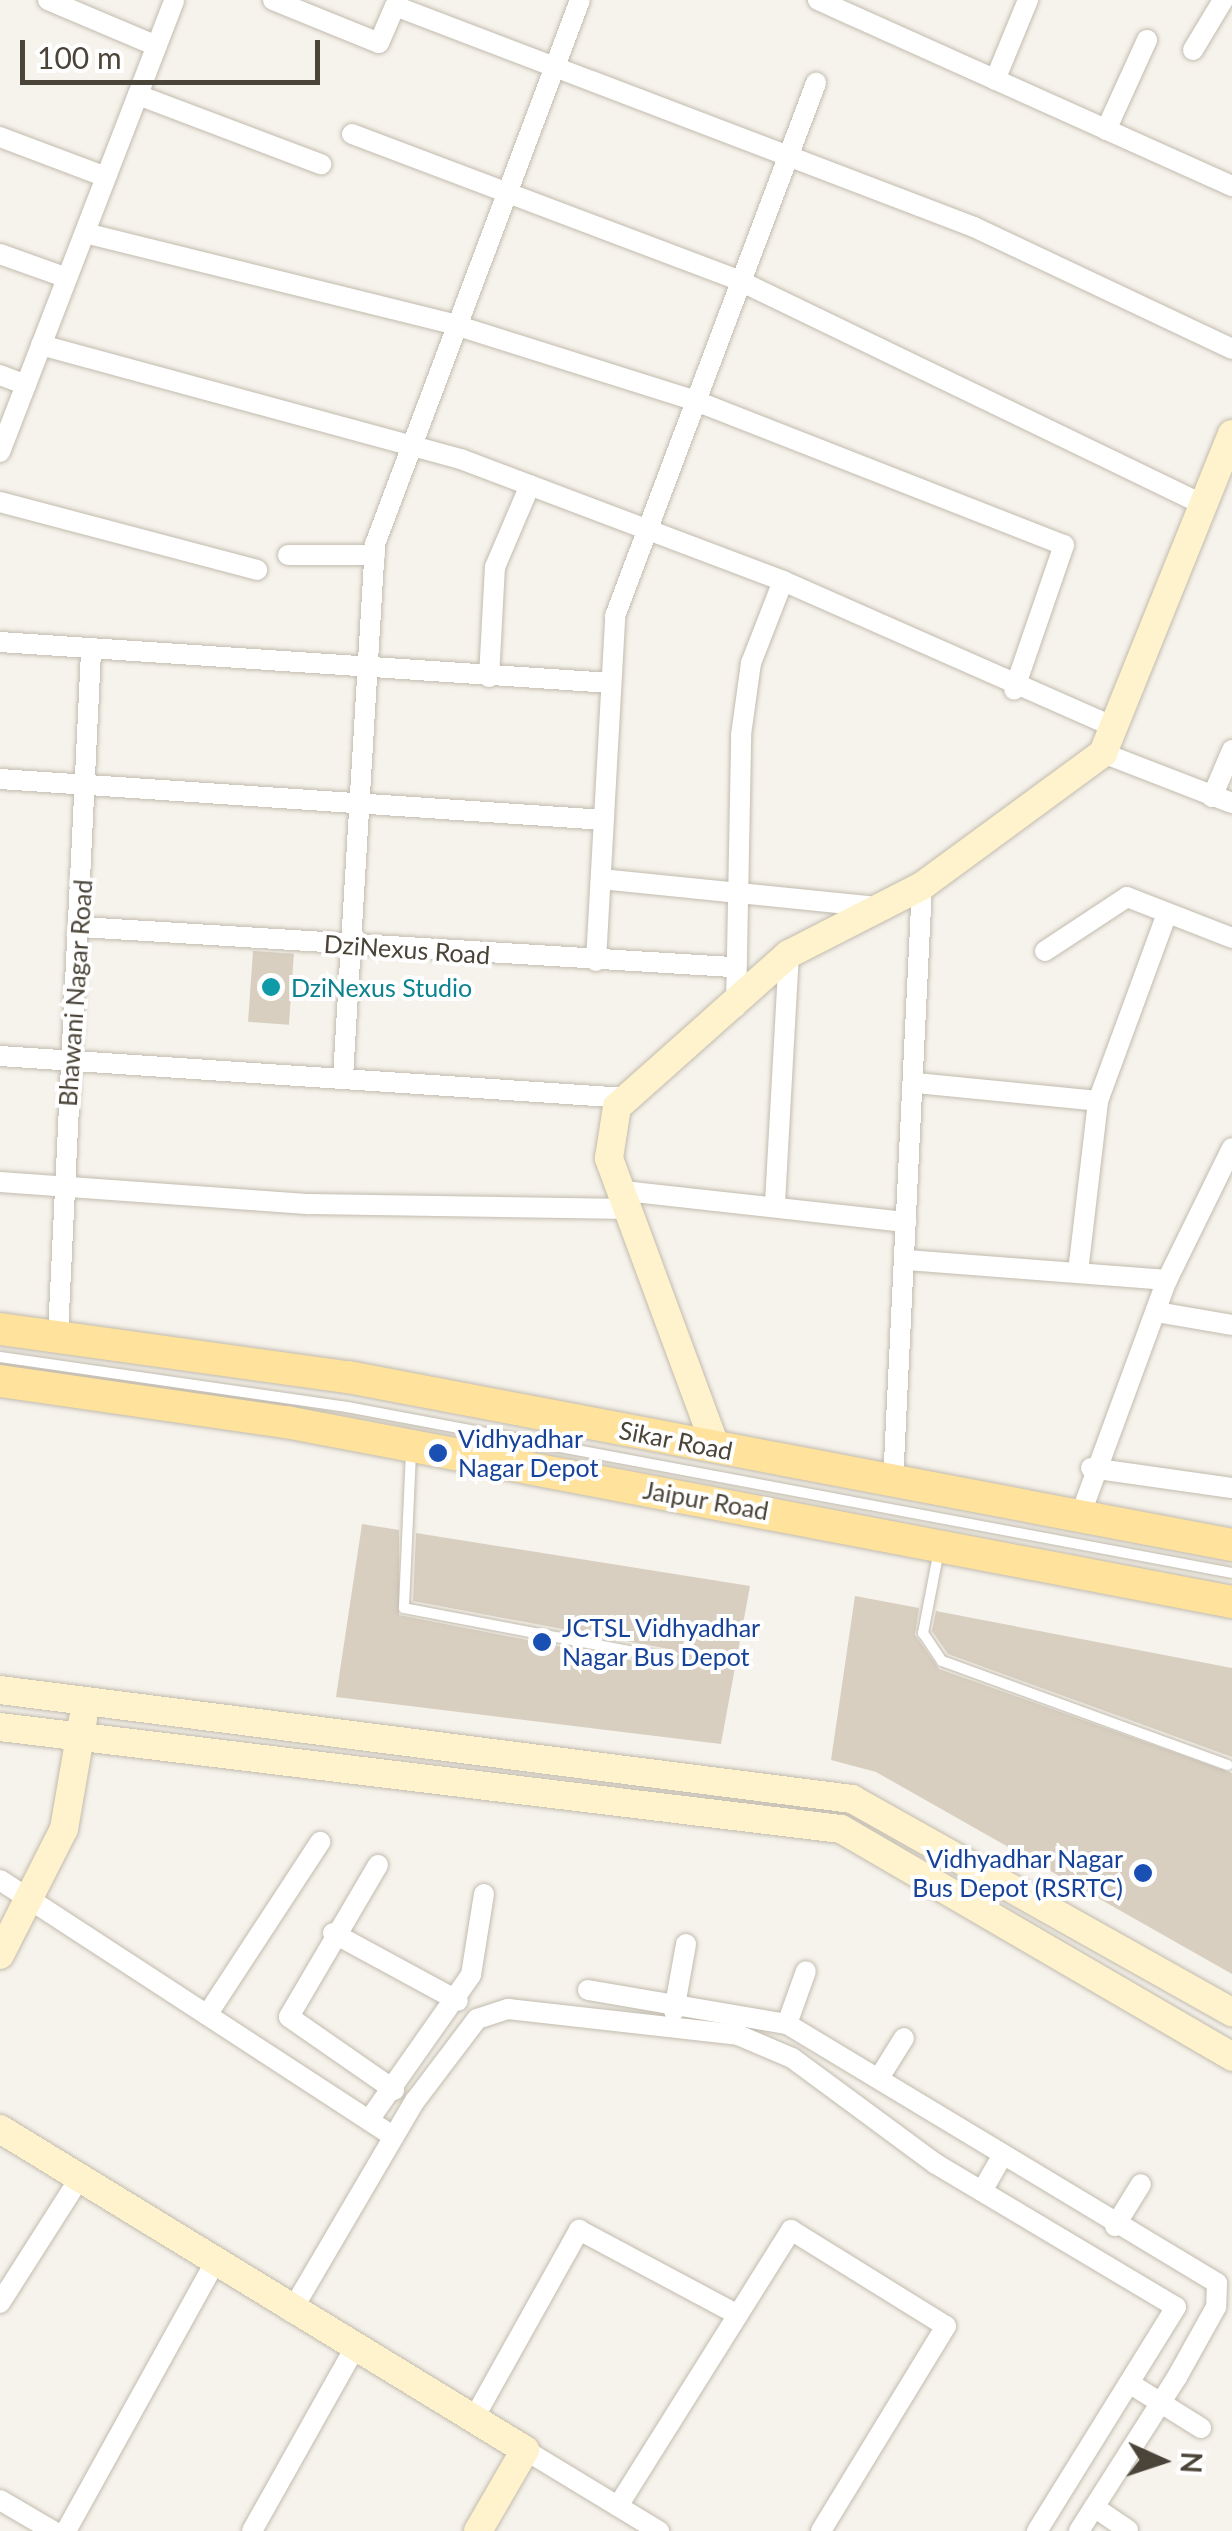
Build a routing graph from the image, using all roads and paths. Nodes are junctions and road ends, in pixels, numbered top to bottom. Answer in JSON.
{"nodes":[{"id":1,"x":48,"y":0,"type":"edge"},
{"id":2,"x":174,"y":0,"type":"edge"},
{"id":3,"x":273,"y":0,"type":"edge"},
{"id":4,"x":580,"y":0,"type":"edge"},
{"id":5,"x":818,"y":0,"type":"edge"},
{"id":6,"x":1028,"y":0,"type":"edge"},
{"id":7,"x":1222,"y":0,"type":"edge"},
{"id":8,"x":1147,"y":40,"type":"dead end"},
{"id":9,"x":157,"y":46,"type":"junction"},
{"id":10,"x":1193,"y":50,"type":"dead end"},
{"id":11,"x":552,"y":64,"type":"junction"},
{"id":12,"x":995,"y":80,"type":"junction"},
{"id":13,"x":816,"y":84,"type":"dead end"},
{"id":14,"x":138,"y":95,"type":"junction"},
{"id":15,"x":1106,"y":130,"type":"junction"},
{"id":16,"x":352,"y":134,"type":"dead end"},
{"id":17,"x":0,"y":138,"type":"edge"},
{"id":18,"x":790,"y":155,"type":"junction"},
{"id":19,"x":321,"y":164,"type":"dead end"},
{"id":20,"x":106,"y":177,"type":"junction"},
{"id":21,"x":1232,"y":186,"type":"edge"},
{"id":22,"x":503,"y":191,"type":"junction"},
{"id":23,"x":85,"y":233,"type":"junction"},
{"id":24,"x":0,"y":254,"type":"edge"},
{"id":25,"x":67,"y":278,"type":"junction"},
{"id":26,"x":738,"y":280,"type":"junction"},
{"id":27,"x":452,"y":324,"type":"junction"},
{"id":28,"x":42,"y":345,"type":"junction"},
{"id":29,"x":1232,"y":349,"type":"edge"},
{"id":30,"x":0,"y":375,"type":"edge"},
{"id":31,"x":26,"y":385,"type":"junction"},
{"id":32,"x":696,"y":401,"type":"junction"},
{"id":33,"x":1232,"y":434,"type":"edge"},
{"id":34,"x":408,"y":442,"type":"junction"},
{"id":35,"x":0,"y":452,"type":"edge"},
{"id":36,"x":530,"y":485,"type":"junction"},
{"id":37,"x":0,"y":502,"type":"edge"},
{"id":38,"x":1202,"y":504,"type":"junction"},
{"id":39,"x":648,"y":529,"type":"junction"},
{"id":40,"x":288,"y":555,"type":"dead end"},
{"id":41,"x":375,"y":555,"type":"junction"},
{"id":42,"x":257,"y":570,"type":"dead end"},
{"id":43,"x":783,"y":581,"type":"junction"},
{"id":44,"x":0,"y":642,"type":"edge"},
{"id":45,"x":91,"y":652,"type":"junction"},
{"id":46,"x":367,"y":670,"type":"junction"},
{"id":47,"x":489,"y":677,"type":"junction"},
{"id":48,"x":611,"y":684,"type":"junction"},
{"id":49,"x":1014,"y":690,"type":"junction"},
{"id":50,"x":1107,"y":739,"type":"junction"},
{"id":51,"x":1232,"y":750,"type":"edge"},
{"id":52,"x":0,"y":779,"type":"edge"},
{"id":53,"x":86,"y":786,"type":"junction"},
{"id":54,"x":1222,"y":800,"type":"edge"},
{"id":55,"x":358,"y":806,"type":"junction"},
{"id":56,"x":604,"y":820,"type":"junction"},
{"id":57,"x":601,"y":878,"type":"junction"},
{"id":58,"x":922,"y":886,"type":"junction"},
{"id":59,"x":735,"y":889,"type":"junction"},
{"id":60,"x":875,"y":907,"type":"junction"},
{"id":61,"x":1167,"y":913,"type":"junction"},
{"id":62,"x":82,"y":927,"type":"junction"},
{"id":63,"x":1232,"y":938,"type":"edge"},
{"id":64,"x":348,"y":946,"type":"junction"},
{"id":65,"x":1045,"y":951,"type":"dead end"},
{"id":66,"x":788,"y":954,"type":"junction"},
{"id":67,"x":596,"y":961,"type":"junction"},
{"id":68,"x":732,"y":967,"type":"junction"},
{"id":69,"x":736,"y":1008,"type":"junction"},
{"id":70,"x":0,"y":1056,"type":"edge"},
{"id":71,"x":70,"y":1061,"type":"junction"},
{"id":72,"x":343,"y":1077,"type":"junction"},
{"id":73,"x":916,"y":1083,"type":"junction"},
{"id":74,"x":626,"y":1098,"type":"junction"},
{"id":75,"x":1098,"y":1102,"type":"junction"},
{"id":76,"x":1232,"y":1148,"type":"edge"},
{"id":77,"x":0,"y":1182,"type":"edge"},
{"id":78,"x":64,"y":1187,"type":"junction"},
{"id":79,"x":627,"y":1200,"type":"junction"},
{"id":80,"x":775,"y":1203,"type":"junction"},
{"id":81,"x":906,"y":1222,"type":"junction"},
{"id":82,"x":908,"y":1260,"type":"junction"},
{"id":83,"x":1078,"y":1272,"type":"junction"},
{"id":84,"x":1166,"y":1280,"type":"junction"},
{"id":85,"x":1157,"y":1312,"type":"junction"},
{"id":86,"x":1232,"y":1325,"type":"edge"},
{"id":87,"x":0,"y":1329,"type":"edge"},
{"id":88,"x":58,"y":1334,"type":"junction"},
{"id":89,"x":0,"y":1356,"type":"edge"},
{"id":90,"x":0,"y":1381,"type":"edge"},
{"id":91,"x":412,"y":1446,"type":"junction"},
{"id":92,"x":716,"y":1448,"type":"junction"},
{"id":93,"x":1091,"y":1468,"type":"junction"},
{"id":94,"x":893,"y":1482,"type":"junction"},
{"id":95,"x":1232,"y":1488,"type":"edge"},
{"id":96,"x":1080,"y":1516,"type":"junction"},
{"id":97,"x":940,"y":1544,"type":"junction"},
{"id":98,"x":1232,"y":1545,"type":"edge"},
{"id":99,"x":1232,"y":1573,"type":"edge"},
{"id":100,"x":1232,"y":1602,"type":"edge"},
{"id":101,"x":672,"y":1659,"type":"dead end"},
{"id":102,"x":0,"y":1690,"type":"edge"},
{"id":103,"x":84,"y":1702,"type":"junction"},
{"id":104,"x":0,"y":1728,"type":"edge"},
{"id":105,"x":81,"y":1737,"type":"junction"},
{"id":106,"x":1228,"y":1765,"type":"dead end"},
{"id":107,"x":320,"y":1842,"type":"dead end"},
{"id":108,"x":378,"y":1865,"type":"dead end"},
{"id":109,"x":0,"y":1880,"type":"edge"},
{"id":110,"x":484,"y":1894,"type":"dead end"},
{"id":111,"x":34,"y":1902,"type":"junction"},
{"id":112,"x":334,"y":1933,"type":"junction"},
{"id":113,"x":686,"y":1944,"type":"dead end"},
{"id":114,"x":0,"y":1955,"type":"edge"},
{"id":115,"x":806,"y":1970,"type":"dead end"},
{"id":116,"x":588,"y":1990,"type":"dead end"},
{"id":117,"x":676,"y":2000,"type":"junction"},
{"id":118,"x":458,"y":2001,"type":"junction"},
{"id":119,"x":1232,"y":2012,"type":"edge"},
{"id":120,"x":207,"y":2015,"type":"junction"},
{"id":121,"x":671,"y":2024,"type":"junction"},
{"id":122,"x":787,"y":2024,"type":"junction"},
{"id":123,"x":904,"y":2038,"type":"dead end"},
{"id":124,"x":1232,"y":2058,"type":"edge"},
{"id":125,"x":880,"y":2078,"type":"junction"},
{"id":126,"x":394,"y":2090,"type":"junction"},
{"id":127,"x":369,"y":2120,"type":"junction"},
{"id":128,"x":0,"y":2129,"type":"edge"},
{"id":129,"x":394,"y":2136,"type":"junction"},
{"id":130,"x":1002,"y":2157,"type":"junction"},
{"id":131,"x":79,"y":2179,"type":"junction"},
{"id":132,"x":1142,"y":2184,"type":"dead end"},
{"id":133,"x":982,"y":2191,"type":"junction"},
{"id":134,"x":1115,"y":2226,"type":"junction"},
{"id":135,"x":213,"y":2266,"type":"junction"},
{"id":136,"x":1232,"y":2276,"type":"edge"},
{"id":137,"x":1219,"y":2298,"type":"junction"},
{"id":138,"x":0,"y":2303,"type":"edge"},
{"id":139,"x":290,"y":2312,"type":"junction"},
{"id":140,"x":738,"y":2315,"type":"junction"},
{"id":141,"x":354,"y":2350,"type":"junction"},
{"id":142,"x":1129,"y":2383,"type":"junction"},
{"id":143,"x":1160,"y":2403,"type":"junction"},
{"id":144,"x":474,"y":2420,"type":"junction"},
{"id":145,"x":1201,"y":2428,"type":"dead end"},
{"id":146,"x":525,"y":2450,"type":"junction"},
{"id":147,"x":0,"y":2500,"type":"edge"},
{"id":148,"x":618,"y":2506,"type":"junction"},
{"id":149,"x":1094,"y":2508,"type":"junction"},
{"id":150,"x":1128,"y":2530,"type":"edge"},
{"id":151,"x":52,"y":2531,"type":"edge"},
{"id":152,"x":66,"y":2531,"type":"edge"},
{"id":153,"x":252,"y":2531,"type":"edge"},
{"id":154,"x":478,"y":2531,"type":"edge"},
{"id":155,"x":659,"y":2531,"type":"edge"},
{"id":156,"x":821,"y":2531,"type":"edge"},
{"id":157,"x":1037,"y":2531,"type":"edge"},
{"id":158,"x":1080,"y":2531,"type":"edge"}],
"edges":[{"from":1,"to":9,"type":"street"},
{"from":2,"to":9,"type":"street"},
{"from":3,"to":11,"type":"street"},
{"from":4,"to":11,"type":"street"},
{"from":5,"to":12,"type":"street"},
{"from":6,"to":12,"type":"street"},
{"from":7,"to":10,"type":"street"},
{"from":8,"to":15,"type":"street"},
{"from":9,"to":14,"type":"street"},
{"from":11,"to":18,"type":"street"},
{"from":11,"to":22,"type":"street"},
{"from":12,"to":15,"type":"street"},
{"from":13,"to":18,"type":"street"},
{"from":14,"to":19,"type":"street"},
{"from":14,"to":20,"type":"street"},
{"from":15,"to":21,"type":"street"},
{"from":16,"to":22,"type":"street"},
{"from":17,"to":20,"type":"street"},
{"from":18,"to":26,"type":"street"},
{"from":18,"to":29,"type":"street"},
{"from":20,"to":23,"type":"street"},
{"from":22,"to":26,"type":"street"},
{"from":22,"to":27,"type":"street"},
{"from":23,"to":25,"type":"street"},
{"from":23,"to":27,"type":"street"},
{"from":24,"to":25,"type":"street"},
{"from":25,"to":28,"type":"street"},
{"from":26,"to":32,"type":"street"},
{"from":26,"to":38,"type":"street"},
{"from":27,"to":32,"type":"street"},
{"from":27,"to":34,"type":"street"},
{"from":28,"to":31,"type":"street"},
{"from":28,"to":34,"type":"street"},
{"from":30,"to":31,"type":"street"},
{"from":31,"to":35,"type":"street"},
{"from":32,"to":39,"type":"street"},
{"from":32,"to":49,"type":"street"},
{"from":33,"to":38,"type":"street"},
{"from":34,"to":36,"type":"street"},
{"from":34,"to":41,"type":"street"},
{"from":36,"to":39,"type":"street"},
{"from":36,"to":47,"type":"street"},
{"from":37,"to":42,"type":"street"},
{"from":38,"to":50,"type":"street"},
{"from":39,"to":43,"type":"street"},
{"from":39,"to":48,"type":"street"},
{"from":40,"to":41,"type":"street"},
{"from":41,"to":46,"type":"street"},
{"from":43,"to":49,"type":"street"},
{"from":43,"to":59,"type":"street"},
{"from":44,"to":45,"type":"street"},
{"from":45,"to":46,"type":"street"},
{"from":45,"to":53,"type":"street","name":"Bhawani Nagar Road"},
{"from":46,"to":47,"type":"street"},
{"from":46,"to":55,"type":"street"},
{"from":47,"to":48,"type":"street"},
{"from":48,"to":56,"type":"street"},
{"from":49,"to":50,"type":"street"},
{"from":50,"to":54,"type":"street"},
{"from":50,"to":58,"type":"street"},
{"from":51,"to":54,"type":"street"},
{"from":52,"to":53,"type":"street"},
{"from":53,"to":55,"type":"street"},
{"from":53,"to":62,"type":"street","name":"Bhawani Nagar Road"},
{"from":55,"to":56,"type":"street"},
{"from":55,"to":64,"type":"street"},
{"from":56,"to":57,"type":"street"},
{"from":57,"to":59,"type":"street"},
{"from":57,"to":67,"type":"street"},
{"from":58,"to":60,"type":"street"},
{"from":58,"to":73,"type":"street"},
{"from":59,"to":60,"type":"street"},
{"from":59,"to":68,"type":"street"},
{"from":60,"to":66,"type":"street"},
{"from":61,"to":63,"type":"street"},
{"from":61,"to":65,"type":"street"},
{"from":61,"to":75,"type":"street"},
{"from":62,"to":64,"type":"street","name":"DziNexus Road"},
{"from":62,"to":71,"type":"street","name":"Bhawani Nagar Road"},
{"from":64,"to":67,"type":"street","name":"DziNexus Road"},
{"from":64,"to":72,"type":"street"},
{"from":66,"to":69,"type":"street"},
{"from":66,"to":80,"type":"street"},
{"from":67,"to":68,"type":"street","name":"DziNexus Road"},
{"from":68,"to":69,"type":"street"},
{"from":69,"to":74,"type":"street"},
{"from":70,"to":71,"type":"street"},
{"from":71,"to":72,"type":"street"},
{"from":71,"to":78,"type":"street","name":"Bhawani Nagar Road"},
{"from":72,"to":74,"type":"street"},
{"from":73,"to":75,"type":"street"},
{"from":73,"to":81,"type":"street"},
{"from":74,"to":79,"type":"street"},
{"from":75,"to":83,"type":"street"},
{"from":76,"to":84,"type":"street"},
{"from":77,"to":78,"type":"street"},
{"from":78,"to":79,"type":"street"},
{"from":78,"to":88,"type":"street","name":"Bhawani Nagar Road"},
{"from":79,"to":80,"type":"street"},
{"from":79,"to":92,"type":"street"},
{"from":80,"to":81,"type":"street"},
{"from":81,"to":82,"type":"street"},
{"from":82,"to":83,"type":"street"},
{"from":82,"to":94,"type":"street"},
{"from":83,"to":84,"type":"street"},
{"from":84,"to":85,"type":"street"},
{"from":85,"to":86,"type":"street"},
{"from":85,"to":93,"type":"street"},
{"from":87,"to":88,"type":"main road","name":"Sikar Road"},
{"from":88,"to":92,"type":"main road","name":"Sikar Road"},
{"from":89,"to":99,"type":"lane"},
{"from":90,"to":91,"type":"main road","name":"Jaipur Road"},
{"from":91,"to":97,"type":"main road","name":"Jaipur Road"},
{"from":91,"to":101,"type":"lane"},
{"from":92,"to":94,"type":"main road","name":"Sikar Road"},
{"from":93,"to":95,"type":"street"},
{"from":93,"to":96,"type":"street"},
{"from":94,"to":96,"type":"main road","name":"Sikar Road"},
{"from":96,"to":98,"type":"main road","name":"Sikar Road"},
{"from":97,"to":100,"type":"main road","name":"Jaipur Road"},
{"from":97,"to":106,"type":"lane"},
{"from":102,"to":103,"type":"street"},
{"from":103,"to":105,"type":"street"},
{"from":103,"to":119,"type":"street"},
{"from":104,"to":105,"type":"street"},
{"from":105,"to":111,"type":"street"},
{"from":105,"to":124,"type":"street"},
{"from":107,"to":120,"type":"street"},
{"from":108,"to":112,"type":"street"},
{"from":109,"to":111,"type":"street"},
{"from":110,"to":118,"type":"street"},
{"from":111,"to":114,"type":"street"},
{"from":111,"to":120,"type":"street"},
{"from":112,"to":118,"type":"street"},
{"from":112,"to":126,"type":"street"},
{"from":113,"to":117,"type":"street"},
{"from":115,"to":122,"type":"street"},
{"from":116,"to":117,"type":"street"},
{"from":117,"to":121,"type":"street"},
{"from":117,"to":122,"type":"street"},
{"from":118,"to":126,"type":"street"},
{"from":120,"to":127,"type":"street"},
{"from":121,"to":129,"type":"street"},
{"from":121,"to":133,"type":"street"},
{"from":122,"to":125,"type":"street"},
{"from":123,"to":125,"type":"street"},
{"from":125,"to":130,"type":"street"},
{"from":126,"to":127,"type":"street"},
{"from":127,"to":129,"type":"street"},
{"from":128,"to":131,"type":"street"},
{"from":129,"to":139,"type":"street"},
{"from":130,"to":133,"type":"street"},
{"from":130,"to":134,"type":"street"},
{"from":131,"to":135,"type":"street"},
{"from":131,"to":138,"type":"street"},
{"from":132,"to":134,"type":"street"},
{"from":133,"to":142,"type":"street"},
{"from":134,"to":137,"type":"street"},
{"from":135,"to":139,"type":"street"},
{"from":135,"to":152,"type":"street"},
{"from":136,"to":137,"type":"street"},
{"from":137,"to":143,"type":"street"},
{"from":139,"to":141,"type":"street"},
{"from":140,"to":144,"type":"street"},
{"from":140,"to":148,"type":"street"},
{"from":140,"to":156,"type":"street"},
{"from":141,"to":144,"type":"street"},
{"from":141,"to":153,"type":"street"},
{"from":142,"to":143,"type":"street"},
{"from":142,"to":157,"type":"street"},
{"from":143,"to":145,"type":"street"},
{"from":143,"to":149,"type":"street"},
{"from":144,"to":146,"type":"street"},
{"from":146,"to":148,"type":"street"},
{"from":146,"to":154,"type":"street"},
{"from":147,"to":151,"type":"street"},
{"from":148,"to":155,"type":"street"},
{"from":149,"to":150,"type":"street"},
{"from":149,"to":158,"type":"street"}]}
